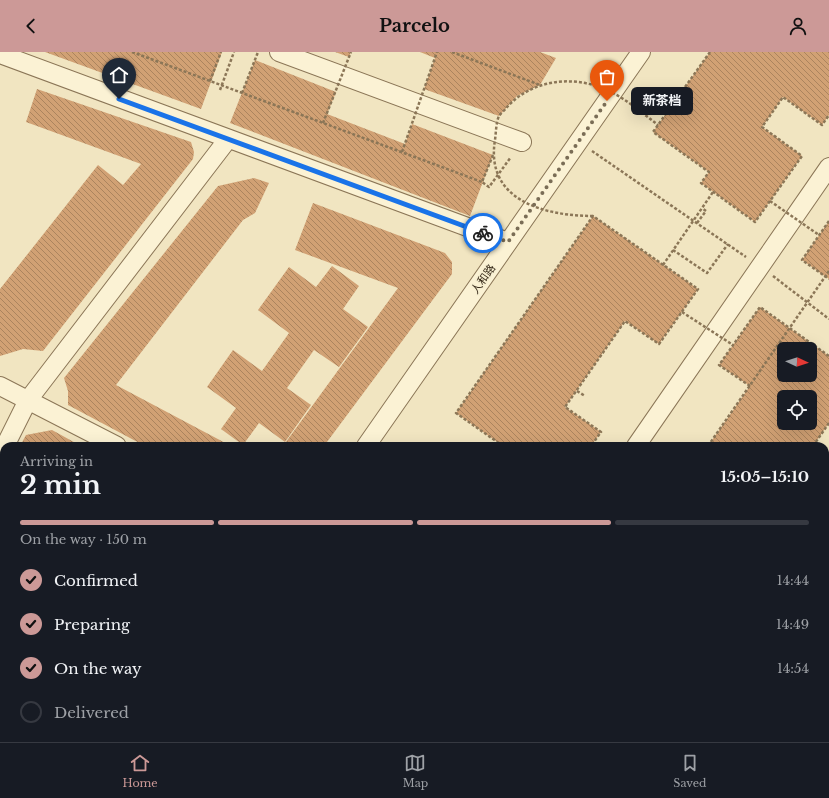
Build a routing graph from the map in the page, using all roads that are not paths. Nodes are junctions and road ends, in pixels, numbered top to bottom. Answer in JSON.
{"nodes":[{"id":1,"x":279,"y":52,"type":"edge"},
{"id":2,"x":640,"y":52,"type":"edge"},
{"id":3,"x":0,"y":54,"type":"edge"},
{"id":4,"x":228,"y":139,"type":"junction"},
{"id":5,"x":522,"y":142,"type":"road end"},
{"id":6,"x":829,"y":167,"type":"edge"},
{"id":7,"x":508,"y":242,"type":"junction"},
{"id":8,"x":0,"y":386,"type":"edge"},
{"id":9,"x":28,"y":400,"type":"junction"},
{"id":10,"x":7,"y":442,"type":"edge"},
{"id":11,"x":109,"y":442,"type":"edge"},
{"id":12,"x":369,"y":442,"type":"edge"},
{"id":13,"x":639,"y":442,"type":"edge"}],
"edges":[{"from":1,"to":5,"type":"street"},
{"from":2,"to":7,"type":"street","name":"人和路"},
{"from":3,"to":4,"type":"street"},
{"from":4,"to":7,"type":"street"},
{"from":4,"to":9,"type":"street"},
{"from":6,"to":13,"type":"street"},
{"from":7,"to":12,"type":"street","name":"人和路"},
{"from":8,"to":9,"type":"street"},
{"from":9,"to":10,"type":"street"},
{"from":9,"to":11,"type":"street"}]}
